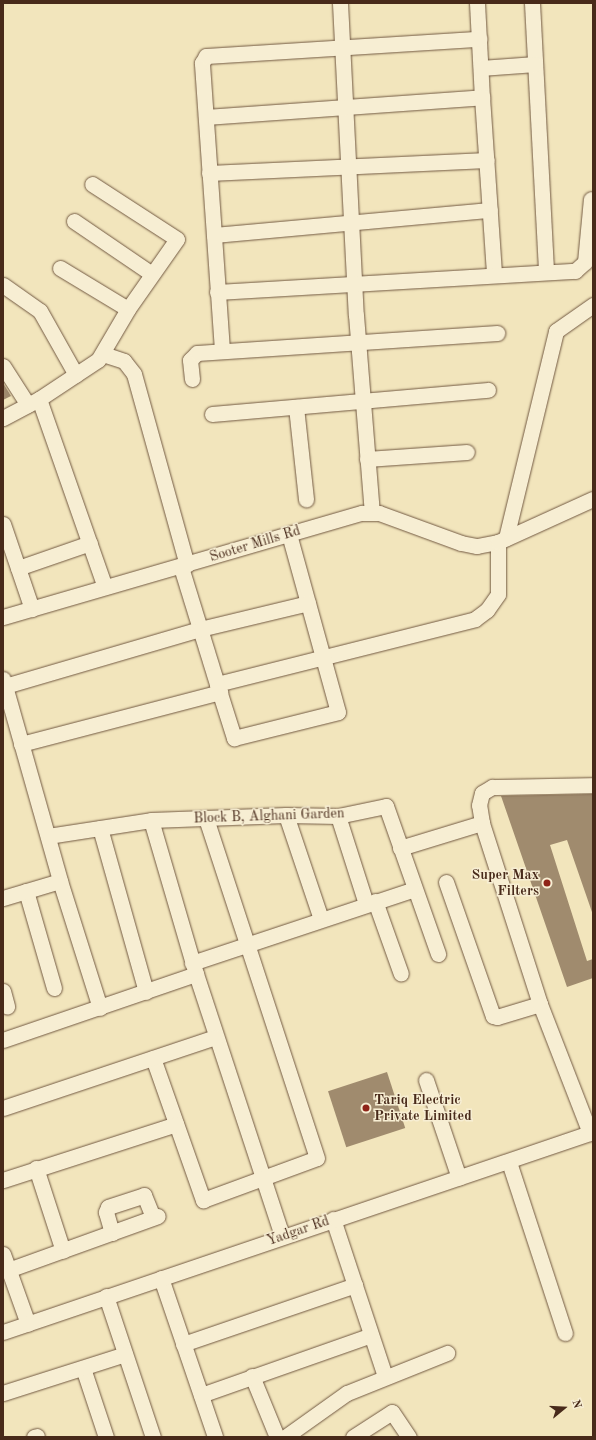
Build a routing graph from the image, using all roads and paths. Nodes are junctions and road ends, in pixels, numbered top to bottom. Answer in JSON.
{"nodes":[{"id":1,"x":340,"y":3,"type":"edge"},
{"id":2,"x":477,"y":3,"type":"edge"},
{"id":3,"x":532,"y":3,"type":"edge"},
{"id":4,"x":479,"y":39,"type":"junction"},
{"id":5,"x":342,"y":47,"type":"junction"},
{"id":6,"x":535,"y":64,"type":"junction"},
{"id":7,"x":481,"y":68,"type":"junction"},
{"id":8,"x":482,"y":97,"type":"junction"},
{"id":9,"x":346,"y":107,"type":"junction"},
{"id":10,"x":206,"y":117,"type":"junction"},
{"id":11,"x":486,"y":160,"type":"junction"},
{"id":12,"x":349,"y":168,"type":"junction"},
{"id":13,"x":209,"y":173,"type":"junction"},
{"id":14,"x":92,"y":184,"type":"dead end"},
{"id":15,"x":591,"y":199,"type":"dead end"},
{"id":16,"x":490,"y":210,"type":"junction"},
{"id":17,"x":74,"y":221,"type":"dead end"},
{"id":18,"x":352,"y":223,"type":"junction"},
{"id":19,"x":214,"y":235,"type":"junction"},
{"id":20,"x":60,"y":268,"type":"dead end"},
{"id":21,"x":546,"y":272,"type":"junction"},
{"id":22,"x":152,"y":274,"type":"junction"},
{"id":23,"x":494,"y":275,"type":"junction"},
{"id":24,"x":355,"y":282,"type":"junction"},
{"id":25,"x":3,"y":285,"type":"edge"},
{"id":26,"x":217,"y":292,"type":"junction"},
{"id":27,"x":593,"y":306,"type":"edge"},
{"id":28,"x":128,"y":309,"type":"junction"},
{"id":29,"x":497,"y":332,"type":"dead end"},
{"id":30,"x":358,"y":340,"type":"junction"},
{"id":31,"x":222,"y":350,"type":"junction"},
{"id":32,"x":103,"y":354,"type":"junction"},
{"id":33,"x":3,"y":366,"type":"edge"},
{"id":34,"x":76,"y":376,"type":"junction"},
{"id":35,"x":192,"y":379,"type":"dead end"},
{"id":36,"x":488,"y":390,"type":"dead end"},
{"id":37,"x":33,"y":402,"type":"junction"},
{"id":38,"x":363,"y":402,"type":"junction"},
{"id":39,"x":296,"y":407,"type":"junction"},
{"id":40,"x":212,"y":414,"type":"dead end"},
{"id":41,"x":3,"y":418,"type":"edge"},
{"id":42,"x":467,"y":452,"type":"dead end"},
{"id":43,"x":367,"y":459,"type":"junction"},
{"id":44,"x":306,"y":499,"type":"dead end"},
{"id":45,"x":593,"y":499,"type":"edge"},
{"id":46,"x":372,"y":512,"type":"junction"},
{"id":47,"x":3,"y":525,"type":"edge"},
{"id":48,"x":289,"y":534,"type":"junction"},
{"id":49,"x":502,"y":540,"type":"junction"},
{"id":50,"x":90,"y":543,"type":"junction"},
{"id":51,"x":184,"y":566,"type":"junction"},
{"id":52,"x":18,"y":568,"type":"junction"},
{"id":53,"x":105,"y":587,"type":"junction"},
{"id":54,"x":308,"y":603,"type":"junction"},
{"id":55,"x":32,"y":609,"type":"junction"},
{"id":56,"x":3,"y":617,"type":"edge"},
{"id":57,"x":200,"y":629,"type":"junction"},
{"id":58,"x":323,"y":657,"type":"junction"},
{"id":59,"x":218,"y":688,"type":"junction"},
{"id":60,"x":5,"y":691,"type":"edge"},
{"id":61,"x":21,"y":744,"type":"junction"},
{"id":62,"x":593,"y":785,"type":"edge"},
{"id":63,"x":286,"y":815,"type":"junction"},
{"id":64,"x":338,"y":816,"type":"junction"},
{"id":65,"x":206,"y":818,"type":"junction"},
{"id":66,"x":152,"y":820,"type":"junction"},
{"id":67,"x":482,"y":823,"type":"junction"},
{"id":68,"x":100,"y":828,"type":"junction"},
{"id":69,"x":48,"y":836,"type":"junction"},
{"id":70,"x":400,"y":848,"type":"junction"},
{"id":71,"x":60,"y":881,"type":"junction"},
{"id":72,"x":446,"y":882,"type":"dead end"},
{"id":73,"x":414,"y":889,"type":"junction"},
{"id":74,"x":26,"y":891,"type":"junction"},
{"id":75,"x":3,"y":898,"type":"edge"},
{"id":76,"x":370,"y":902,"type":"junction"},
{"id":77,"x":321,"y":918,"type":"junction"},
{"id":78,"x":245,"y":944,"type":"junction"},
{"id":79,"x":438,"y":954,"type":"dead end"},
{"id":80,"x":194,"y":969,"type":"junction"},
{"id":81,"x":401,"y":974,"type":"dead end"},
{"id":82,"x":54,"y":988,"type":"dead end"},
{"id":83,"x":3,"y":991,"type":"edge"},
{"id":84,"x":146,"y":992,"type":"junction"},
{"id":85,"x":540,"y":1004,"type":"junction"},
{"id":86,"x":8,"y":1006,"type":"dead end"},
{"id":87,"x":100,"y":1008,"type":"junction"},
{"id":88,"x":215,"y":1037,"type":"junction"},
{"id":89,"x":3,"y":1040,"type":"edge"},
{"id":90,"x":153,"y":1058,"type":"junction"},
{"id":91,"x":426,"y":1080,"type":"dead end"},
{"id":92,"x":3,"y":1108,"type":"edge"},
{"id":93,"x":176,"y":1124,"type":"junction"},
{"id":94,"x":591,"y":1133,"type":"edge"},
{"id":95,"x":509,"y":1162,"type":"junction"},
{"id":96,"x":36,"y":1168,"type":"junction"},
{"id":97,"x":459,"y":1178,"type":"junction"},
{"id":98,"x":263,"y":1179,"type":"junction"},
{"id":99,"x":3,"y":1180,"type":"edge"},
{"id":100,"x":333,"y":1219,"type":"junction"},
{"id":101,"x":112,"y":1233,"type":"junction"},
{"id":102,"x":282,"y":1236,"type":"junction"},
{"id":103,"x":64,"y":1251,"type":"junction"},
{"id":104,"x":3,"y":1254,"type":"edge"},
{"id":105,"x":8,"y":1270,"type":"junction"},
{"id":106,"x":161,"y":1278,"type":"junction"},
{"id":107,"x":355,"y":1285,"type":"junction"},
{"id":108,"x":106,"y":1296,"type":"junction"},
{"id":109,"x":28,"y":1324,"type":"junction"},
{"id":110,"x":3,"y":1332,"type":"edge"},
{"id":111,"x":565,"y":1333,"type":"dead end"},
{"id":112,"x":371,"y":1334,"type":"junction"},
{"id":113,"x":183,"y":1344,"type":"junction"},
{"id":114,"x":447,"y":1353,"type":"dead end"},
{"id":115,"x":125,"y":1354,"type":"junction"},
{"id":116,"x":83,"y":1368,"type":"junction"},
{"id":117,"x":252,"y":1376,"type":"junction"},
{"id":118,"x":385,"y":1376,"type":"junction"},
{"id":119,"x":3,"y":1393,"type":"edge"},
{"id":120,"x":201,"y":1395,"type":"junction"},
{"id":121,"x":292,"y":1435,"type":"edge"},
{"id":122,"x":106,"y":1437,"type":"edge"},
{"id":123,"x":153,"y":1437,"type":"edge"},
{"id":124,"x":215,"y":1437,"type":"edge"},
{"id":125,"x":277,"y":1437,"type":"edge"},
{"id":126,"x":353,"y":1437,"type":"edge"},
{"id":127,"x":409,"y":1437,"type":"edge"}],
"edges":[{"from":1,"to":5,"type":"street"},
{"from":2,"to":4,"type":"street"},
{"from":3,"to":6,"type":"street"},
{"from":4,"to":5,"type":"street"},
{"from":4,"to":7,"type":"street"},
{"from":5,"to":9,"type":"street"},
{"from":5,"to":10,"type":"street"},
{"from":6,"to":7,"type":"street"},
{"from":6,"to":21,"type":"street"},
{"from":7,"to":8,"type":"street"},
{"from":8,"to":9,"type":"street"},
{"from":8,"to":11,"type":"street"},
{"from":9,"to":10,"type":"street"},
{"from":9,"to":12,"type":"street"},
{"from":10,"to":13,"type":"street"},
{"from":11,"to":12,"type":"street"},
{"from":11,"to":16,"type":"street"},
{"from":12,"to":13,"type":"street"},
{"from":12,"to":18,"type":"street"},
{"from":13,"to":19,"type":"street"},
{"from":14,"to":22,"type":"street"},
{"from":15,"to":21,"type":"street"},
{"from":16,"to":18,"type":"street"},
{"from":16,"to":23,"type":"street"},
{"from":17,"to":22,"type":"street"},
{"from":18,"to":19,"type":"street"},
{"from":18,"to":24,"type":"street"},
{"from":19,"to":26,"type":"street"},
{"from":20,"to":28,"type":"street"},
{"from":21,"to":23,"type":"street"},
{"from":22,"to":28,"type":"street"},
{"from":23,"to":24,"type":"street"},
{"from":24,"to":26,"type":"street"},
{"from":24,"to":30,"type":"street"},
{"from":25,"to":34,"type":"street"},
{"from":26,"to":31,"type":"street"},
{"from":27,"to":49,"type":"street"},
{"from":28,"to":32,"type":"street"},
{"from":29,"to":30,"type":"street"},
{"from":30,"to":31,"type":"street"},
{"from":30,"to":38,"type":"street"},
{"from":31,"to":35,"type":"street"},
{"from":32,"to":34,"type":"street"},
{"from":32,"to":51,"type":"street"},
{"from":33,"to":37,"type":"street"},
{"from":34,"to":37,"type":"street"},
{"from":36,"to":38,"type":"street"},
{"from":37,"to":41,"type":"street"},
{"from":37,"to":50,"type":"street"},
{"from":38,"to":39,"type":"street"},
{"from":38,"to":43,"type":"street"},
{"from":39,"to":40,"type":"street"},
{"from":39,"to":44,"type":"street"},
{"from":42,"to":43,"type":"street"},
{"from":43,"to":46,"type":"street"},
{"from":45,"to":49,"type":"street"},
{"from":46,"to":48,"type":"street","name":"Sooter Mills Rd"},
{"from":46,"to":49,"type":"street"},
{"from":47,"to":52,"type":"street"},
{"from":48,"to":51,"type":"street","name":"Sooter Mills Rd"},
{"from":48,"to":54,"type":"street"},
{"from":49,"to":58,"type":"street"},
{"from":50,"to":52,"type":"street"},
{"from":50,"to":53,"type":"street"},
{"from":51,"to":53,"type":"street","name":"Sooter Mills Rd"},
{"from":51,"to":57,"type":"street"},
{"from":52,"to":55,"type":"street"},
{"from":53,"to":55,"type":"street","name":"Sooter Mills Rd"},
{"from":54,"to":57,"type":"street"},
{"from":54,"to":58,"type":"street"},
{"from":55,"to":56,"type":"street","name":"Sooter Mills Rd"},
{"from":57,"to":59,"type":"street"},
{"from":57,"to":60,"type":"street"},
{"from":58,"to":59,"type":"street"},
{"from":58,"to":59,"type":"street"},
{"from":59,"to":61,"type":"street"},
{"from":60,"to":61,"type":"street"},
{"from":61,"to":69,"type":"street"},
{"from":62,"to":67,"type":"street"},
{"from":63,"to":64,"type":"street","name":"Block B, Alghani Garden"},
{"from":63,"to":65,"type":"street","name":"Block B, Alghani Garden"},
{"from":63,"to":77,"type":"street"},
{"from":64,"to":70,"type":"street","name":"Block B, Alghani Garden"},
{"from":64,"to":76,"type":"street"},
{"from":65,"to":66,"type":"street","name":"Block B, Alghani Garden"},
{"from":65,"to":78,"type":"street"},
{"from":66,"to":68,"type":"street","name":"Block B, Alghani Garden"},
{"from":66,"to":80,"type":"street"},
{"from":67,"to":70,"type":"street"},
{"from":67,"to":85,"type":"street"},
{"from":68,"to":69,"type":"street","name":"Block B, Alghani Garden"},
{"from":68,"to":84,"type":"street"},
{"from":69,"to":71,"type":"street"},
{"from":70,"to":73,"type":"street"},
{"from":71,"to":74,"type":"street"},
{"from":71,"to":87,"type":"street"},
{"from":72,"to":85,"type":"street"},
{"from":73,"to":76,"type":"street"},
{"from":73,"to":79,"type":"street"},
{"from":74,"to":75,"type":"street"},
{"from":74,"to":82,"type":"street"},
{"from":76,"to":77,"type":"street"},
{"from":76,"to":81,"type":"street"},
{"from":77,"to":78,"type":"street"},
{"from":78,"to":80,"type":"street"},
{"from":78,"to":98,"type":"street"},
{"from":80,"to":84,"type":"street"},
{"from":80,"to":88,"type":"street"},
{"from":83,"to":86,"type":"street"},
{"from":84,"to":87,"type":"street"},
{"from":85,"to":94,"type":"street"},
{"from":87,"to":89,"type":"street"},
{"from":88,"to":90,"type":"street"},
{"from":88,"to":98,"type":"street"},
{"from":90,"to":92,"type":"street"},
{"from":90,"to":93,"type":"street"},
{"from":91,"to":97,"type":"street"},
{"from":93,"to":96,"type":"street"},
{"from":93,"to":98,"type":"street"},
{"from":94,"to":95,"type":"street","name":"Yadgar Rd"},
{"from":95,"to":97,"type":"street","name":"Yadgar Rd"},
{"from":95,"to":111,"type":"street"},
{"from":96,"to":99,"type":"street"},
{"from":96,"to":103,"type":"street"},
{"from":97,"to":100,"type":"street","name":"Yadgar Rd"},
{"from":98,"to":102,"type":"street"},
{"from":100,"to":102,"type":"street","name":"Yadgar Rd"},
{"from":100,"to":107,"type":"street"},
{"from":101,"to":101,"type":"street"},
{"from":101,"to":103,"type":"street"},
{"from":102,"to":106,"type":"street","name":"Yadgar Rd"},
{"from":103,"to":105,"type":"street"},
{"from":104,"to":105,"type":"street"},
{"from":105,"to":109,"type":"street"},
{"from":106,"to":108,"type":"street","name":"Yadgar Rd"},
{"from":106,"to":113,"type":"street"},
{"from":107,"to":112,"type":"street"},
{"from":107,"to":113,"type":"street"},
{"from":108,"to":109,"type":"street","name":"Yadgar Rd"},
{"from":108,"to":115,"type":"street"},
{"from":109,"to":110,"type":"street","name":"Yadgar Rd"},
{"from":112,"to":117,"type":"street"},
{"from":112,"to":118,"type":"street"},
{"from":113,"to":120,"type":"street"},
{"from":114,"to":118,"type":"street"},
{"from":115,"to":116,"type":"street"},
{"from":115,"to":123,"type":"street"},
{"from":116,"to":119,"type":"street"},
{"from":116,"to":122,"type":"street"},
{"from":117,"to":120,"type":"street"},
{"from":117,"to":125,"type":"street"},
{"from":118,"to":121,"type":"street"},
{"from":120,"to":124,"type":"street"},
{"from":126,"to":127,"type":"street"}]}
